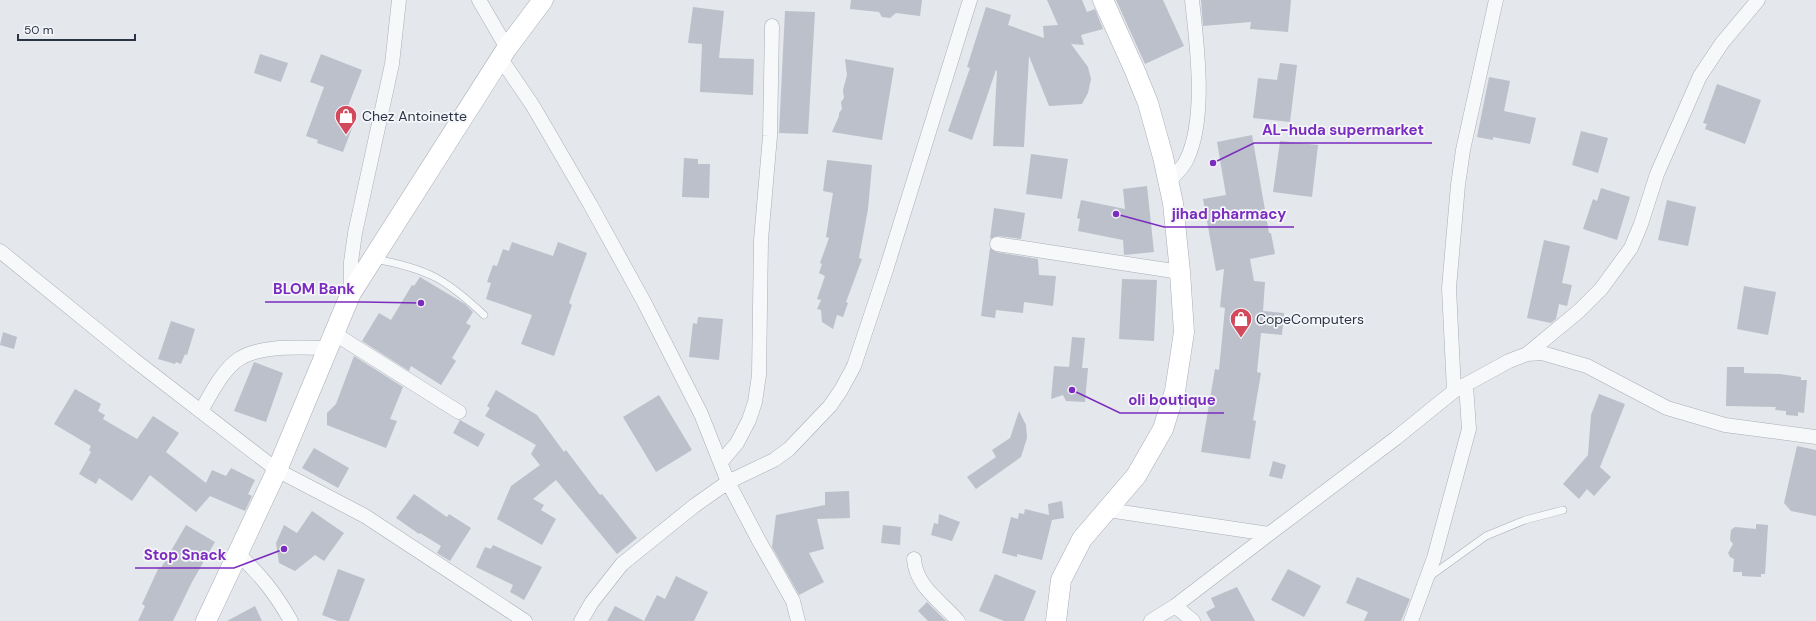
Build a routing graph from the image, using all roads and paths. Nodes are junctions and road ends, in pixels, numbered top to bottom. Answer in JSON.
{"nodes":[{"id":1,"x":399,"y":0,"type":"edge"},
{"id":2,"x":479,"y":0,"type":"edge"},
{"id":3,"x":542,"y":0,"type":"edge"},
{"id":4,"x":970,"y":0,"type":"edge"},
{"id":5,"x":1104,"y":0,"type":"edge"},
{"id":6,"x":1192,"y":0,"type":"edge"},
{"id":7,"x":1496,"y":0,"type":"edge"},
{"id":8,"x":1758,"y":0,"type":"edge"},
{"id":9,"x":772,"y":26,"type":"dead end"},
{"id":10,"x":504,"y":54,"type":"junction"},
{"id":11,"x":1168,"y":182,"type":"junction"},
{"id":12,"x":997,"y":244,"type":"dead end"},
{"id":13,"x":0,"y":252,"type":"edge"},
{"id":14,"x":373,"y":259,"type":"junction"},
{"id":15,"x":1180,"y":272,"type":"junction"},
{"id":16,"x":351,"y":294,"type":"junction"},
{"id":17,"x":484,"y":315,"type":"dead end"},
{"id":18,"x":331,"y":341,"type":"junction"},
{"id":19,"x":1527,"y":354,"type":"junction"},
{"id":20,"x":1460,"y":388,"type":"junction"},
{"id":21,"x":200,"y":411,"type":"junction"},
{"id":22,"x":459,"y":412,"type":"dead end"},
{"id":23,"x":1816,"y":437,"type":"edge"},
{"id":24,"x":721,"y":462,"type":"junction"},
{"id":25,"x":277,"y":470,"type":"junction"},
{"id":26,"x":728,"y":482,"type":"junction"},
{"id":27,"x":1108,"y":510,"type":"junction"},
{"id":28,"x":1562,"y":510,"type":"dead end"},
{"id":29,"x":1269,"y":534,"type":"junction"},
{"id":30,"x":238,"y":553,"type":"junction"},
{"id":31,"x":914,"y":559,"type":"dead end"},
{"id":32,"x":1428,"y":578,"type":"junction"},
{"id":33,"x":1175,"y":606,"type":"junction"},
{"id":34,"x":206,"y":621,"type":"edge"},
{"id":35,"x":291,"y":621,"type":"edge"},
{"id":36,"x":525,"y":621,"type":"edge"},
{"id":37,"x":581,"y":621,"type":"edge"},
{"id":38,"x":798,"y":621,"type":"edge"},
{"id":39,"x":958,"y":621,"type":"edge"},
{"id":40,"x":1056,"y":621,"type":"edge"},
{"id":41,"x":1151,"y":621,"type":"edge"},
{"id":42,"x":1193,"y":621,"type":"edge"},
{"id":43,"x":1411,"y":621,"type":"edge"}],
"edges":[{"from":1,"to":16,"type":"street"},
{"from":2,"to":10,"type":"street"},
{"from":3,"to":10,"type":"main road"},
{"from":4,"to":26,"type":"street"},
{"from":5,"to":11,"type":"main road"},
{"from":6,"to":11,"type":"street"},
{"from":7,"to":20,"type":"street"},
{"from":8,"to":19,"type":"street"},
{"from":9,"to":24,"type":"street"},
{"from":10,"to":14,"type":"main road"},
{"from":10,"to":24,"type":"street"},
{"from":11,"to":15,"type":"main road"},
{"from":12,"to":15,"type":"street"},
{"from":13,"to":21,"type":"street"},
{"from":14,"to":16,"type":"main road"},
{"from":14,"to":17,"type":"lane"},
{"from":15,"to":27,"type":"main road"},
{"from":16,"to":18,"type":"main road"},
{"from":18,"to":21,"type":"street"},
{"from":18,"to":22,"type":"street"},
{"from":18,"to":25,"type":"main road"},
{"from":19,"to":20,"type":"street"},
{"from":19,"to":23,"type":"street"},
{"from":20,"to":29,"type":"street"},
{"from":20,"to":32,"type":"street"},
{"from":21,"to":25,"type":"street"},
{"from":24,"to":26,"type":"street"},
{"from":25,"to":30,"type":"main road"},
{"from":25,"to":36,"type":"street"},
{"from":26,"to":37,"type":"street"},
{"from":26,"to":38,"type":"street"},
{"from":27,"to":29,"type":"street"},
{"from":27,"to":40,"type":"main road"},
{"from":28,"to":32,"type":"lane"},
{"from":29,"to":33,"type":"street"},
{"from":30,"to":34,"type":"main road"},
{"from":30,"to":35,"type":"street"},
{"from":31,"to":39,"type":"street"},
{"from":32,"to":43,"type":"street"},
{"from":33,"to":41,"type":"street"},
{"from":33,"to":42,"type":"street"}]}
